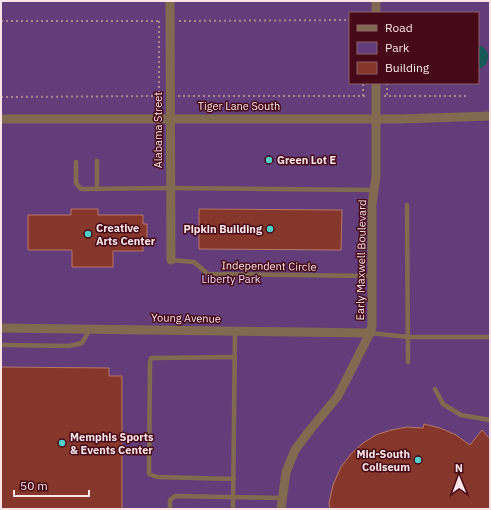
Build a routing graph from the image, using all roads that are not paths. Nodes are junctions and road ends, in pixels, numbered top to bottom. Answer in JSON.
{"nodes":[{"id":1,"x":170,"y":1,"type":"edge"},
{"id":2,"x":376,"y":1,"type":"edge"},
{"id":3,"x":376,"y":12,"type":"edge"},
{"id":4,"x":376,"y":84,"type":"edge"},
{"id":5,"x":490,"y":116,"type":"edge"},
{"id":6,"x":1,"y":118,"type":"edge"},
{"id":7,"x":170,"y":118,"type":"junction"},
{"id":8,"x":377,"y":119,"type":"junction"},
{"id":9,"x":97,"y":161,"type":"dead end"},
{"id":10,"x":76,"y":162,"type":"dead end"},
{"id":11,"x":170,"y":188,"type":"junction"},
{"id":12,"x":97,"y":189,"type":"junction"},
{"id":13,"x":374,"y":190,"type":"junction"},
{"id":14,"x":407,"y":205,"type":"dead end"},
{"id":15,"x":171,"y":260,"type":"joint"},
{"id":16,"x":372,"y":276,"type":"junction"},
{"id":17,"x":1,"y":328,"type":"edge"},
{"id":18,"x":90,"y":328,"type":"junction"},
{"id":19,"x":235,"y":331,"type":"junction"},
{"id":20,"x":370,"y":333,"type":"junction"},
{"id":21,"x":408,"y":337,"type":"junction"},
{"id":22,"x":490,"y":337,"type":"edge"},
{"id":23,"x":1,"y":345,"type":"edge"},
{"id":24,"x":234,"y":357,"type":"junction"},
{"id":25,"x":408,"y":362,"type":"dead end"},
{"id":26,"x":435,"y":389,"type":"dead end"},
{"id":27,"x":490,"y":420,"type":"edge"},
{"id":28,"x":234,"y":479,"type":"junction"},
{"id":29,"x":233,"y":497,"type":"junction"},
{"id":30,"x":282,"y":498,"type":"junction"},
{"id":31,"x":170,"y":509,"type":"edge"},
{"id":32,"x":233,"y":509,"type":"edge"},
{"id":33,"x":281,"y":509,"type":"edge"}],
"edges":[{"from":1,"to":7,"type":"street","name":"Alabama Street"},
{"from":2,"to":3,"type":"street"},
{"from":4,"to":8,"type":"street","name":"Early Maxwell Boulevard"},
{"from":5,"to":8,"type":"street","name":"Tiger Lane South"},
{"from":6,"to":7,"type":"street","name":"Tiger Lane South"},
{"from":7,"to":8,"type":"street","name":"Tiger Lane South"},
{"from":7,"to":11,"type":"street","name":"Alabama Street"},
{"from":8,"to":13,"type":"street","name":"Early Maxwell Boulevard"},
{"from":9,"to":12,"type":"lane"},
{"from":10,"to":12,"type":"lane"},
{"from":11,"to":12,"type":"lane"},
{"from":11,"to":13,"type":"lane"},
{"from":11,"to":15,"type":"street","name":"Alabama Street"},
{"from":13,"to":16,"type":"street","name":"Early Maxwell Boulevard"},
{"from":14,"to":21,"type":"lane"},
{"from":15,"to":16,"type":"lane","name":"Independent Circle"},
{"from":16,"to":20,"type":"street","name":"Early Maxwell Boulevard"},
{"from":17,"to":18,"type":"street","name":"Young Avenue"},
{"from":18,"to":19,"type":"street","name":"Young Avenue"},
{"from":18,"to":23,"type":"lane"},
{"from":19,"to":20,"type":"street","name":"Young Avenue"},
{"from":19,"to":24,"type":"lane"},
{"from":20,"to":21,"type":"lane"},
{"from":20,"to":30,"type":"street","name":"Early Maxwell Boulevard"},
{"from":21,"to":22,"type":"lane"},
{"from":21,"to":25,"type":"lane"},
{"from":24,"to":28,"type":"lane"},
{"from":24,"to":28,"type":"lane"},
{"from":26,"to":27,"type":"lane"},
{"from":28,"to":29,"type":"lane"},
{"from":29,"to":30,"type":"lane"},
{"from":29,"to":31,"type":"lane"},
{"from":29,"to":32,"type":"lane"},
{"from":30,"to":33,"type":"street","name":"Early Maxwell Boulevard"}]}
